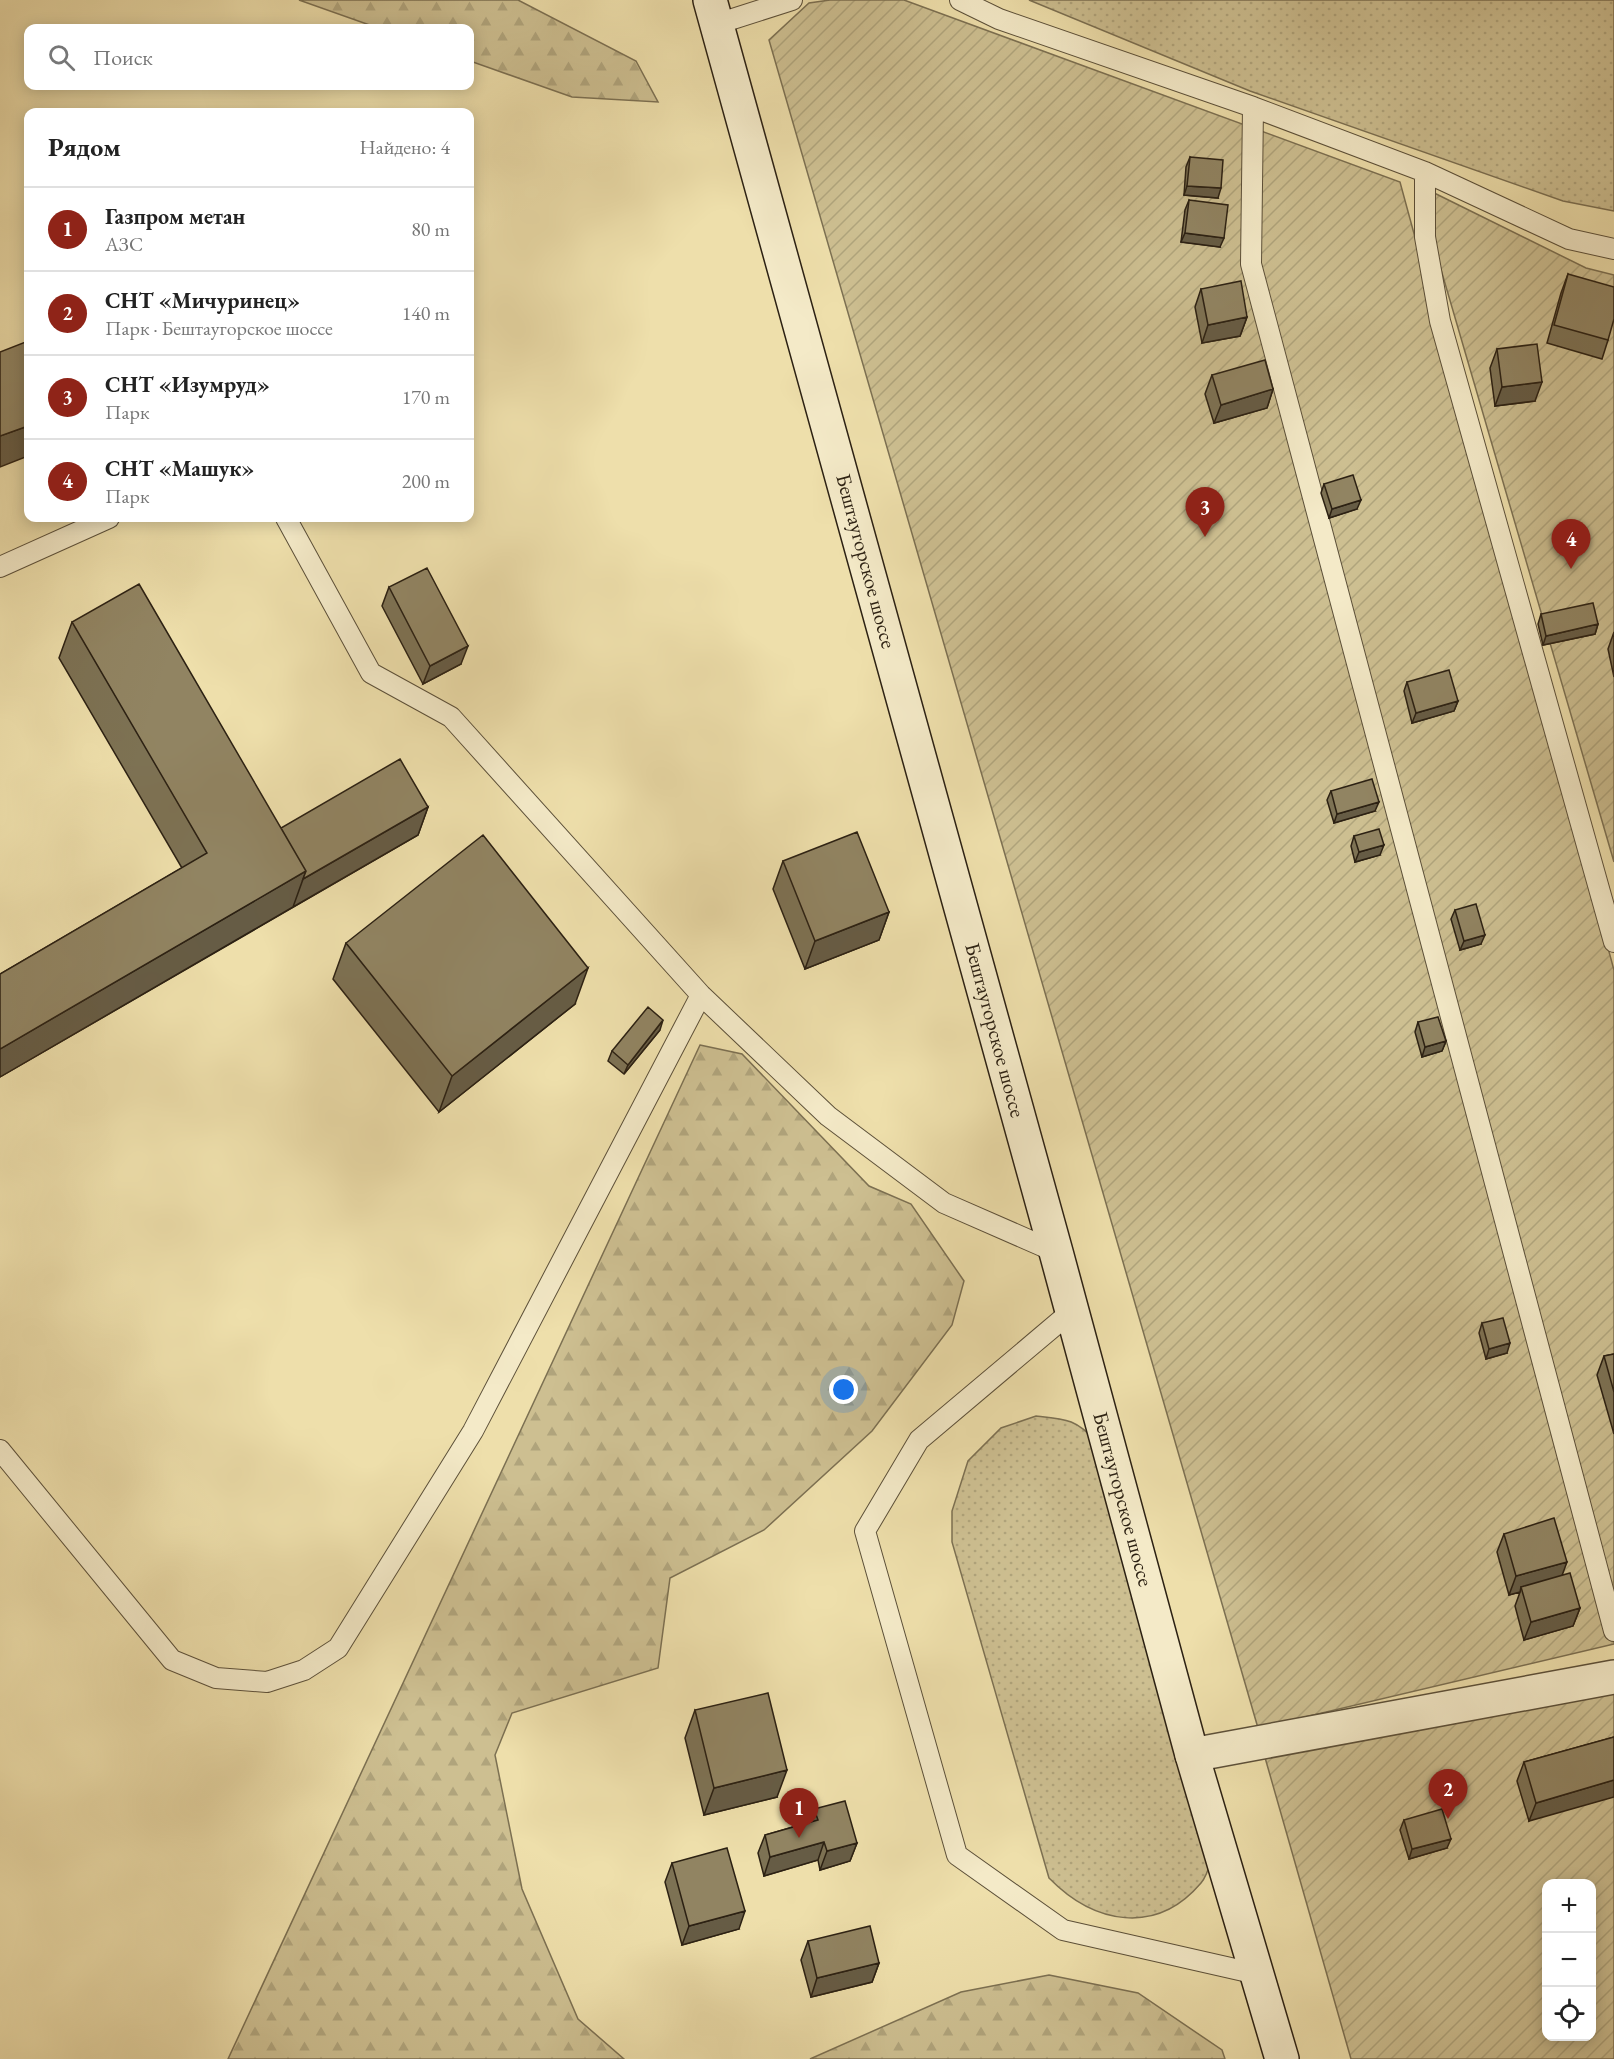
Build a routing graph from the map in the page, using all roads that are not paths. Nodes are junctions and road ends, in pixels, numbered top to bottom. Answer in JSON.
{"nodes":[{"id":1,"x":792,"y":0,"type":"edge"},
{"id":2,"x":960,"y":0,"type":"edge"},
{"id":3,"x":713,"y":12,"type":"edge"},
{"id":4,"x":1253,"y":107,"type":"junction"},
{"id":5,"x":1425,"y":172,"type":"junction"},
{"id":6,"x":1614,"y":249,"type":"edge"},
{"id":7,"x":100,"y":522,"type":"edge"},
{"id":8,"x":288,"y":522,"type":"edge"},
{"id":9,"x":0,"y":567,"type":"edge"},
{"id":10,"x":1614,"y":942,"type":"edge"},
{"id":11,"x":701,"y":995,"type":"junction"},
{"id":12,"x":1056,"y":1252,"type":"junction"},
{"id":13,"x":1072,"y":1311,"type":"junction"},
{"id":14,"x":0,"y":1450,"type":"edge"},
{"id":15,"x":1614,"y":1631,"type":"edge"},
{"id":16,"x":1614,"y":1677,"type":"edge"},
{"id":17,"x":1192,"y":1755,"type":"junction"},
{"id":18,"x":1257,"y":1974,"type":"junction"},
{"id":19,"x":1282,"y":2059,"type":"edge"}],
"edges":[{"from":1,"to":3,"type":"lane"},
{"from":2,"to":4,"type":"lane"},
{"from":3,"to":12,"type":"street","name":"Бештаугорское шоссе"},
{"from":4,"to":5,"type":"lane"},
{"from":4,"to":15,"type":"lane"},
{"from":5,"to":6,"type":"lane"},
{"from":5,"to":10,"type":"lane"},
{"from":7,"to":9,"type":"lane"},
{"from":8,"to":11,"type":"lane"},
{"from":11,"to":12,"type":"lane"},
{"from":11,"to":14,"type":"lane"},
{"from":12,"to":13,"type":"street","name":"Бештаугорское шоссе"},
{"from":13,"to":17,"type":"street","name":"Бештаугорское шоссе"},
{"from":13,"to":18,"type":"lane"},
{"from":16,"to":17,"type":"street"},
{"from":17,"to":18,"type":"street","name":"Бештаугорское шоссе"},
{"from":18,"to":19,"type":"street","name":"Бештаугорское шоссе"}]}
